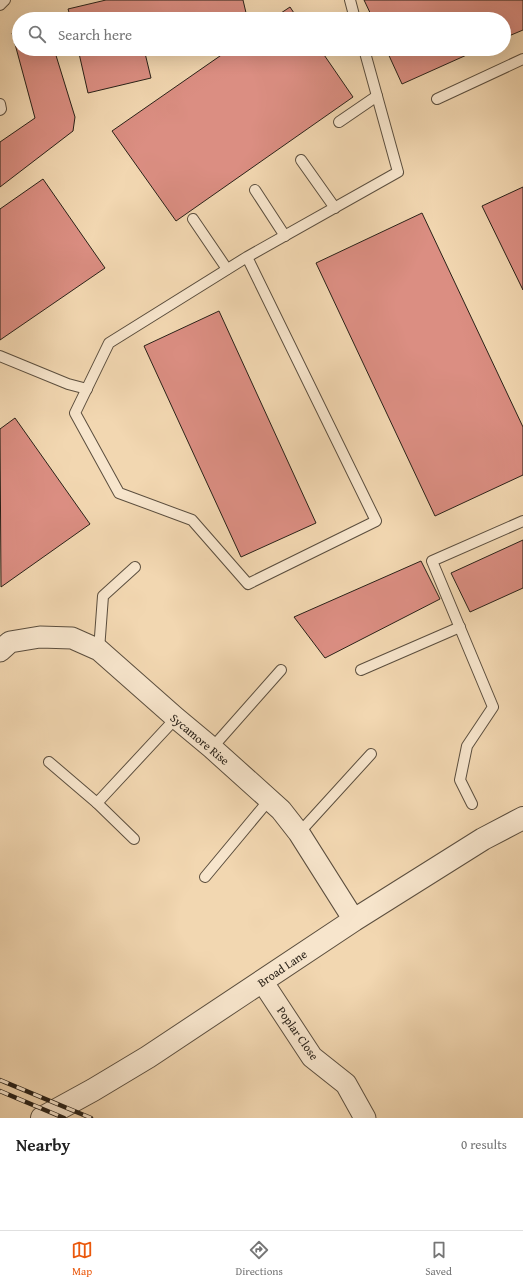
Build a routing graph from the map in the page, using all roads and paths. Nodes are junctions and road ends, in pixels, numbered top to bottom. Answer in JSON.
{"nodes":[{"id":1,"x":5,"y":0,"type":"edge"},
{"id":2,"x":350,"y":0,"type":"edge"},
{"id":3,"x":0,"y":6,"type":"edge"},
{"id":4,"x":353,"y":12,"type":"edge"},
{"id":5,"x":366,"y":56,"type":"edge"},
{"id":6,"x":523,"y":59,"type":"edge"},
{"id":7,"x":377,"y":96,"type":"junction"},
{"id":8,"x":436,"y":99,"type":"dead end"},
{"id":9,"x":0,"y":104,"type":"edge"},
{"id":10,"x":0,"y":110,"type":"edge"},
{"id":11,"x":339,"y":122,"type":"dead end"},
{"id":12,"x":301,"y":160,"type":"dead end"},
{"id":13,"x":255,"y":190,"type":"dead end"},
{"id":14,"x":335,"y":208,"type":"junction"},
{"id":15,"x":193,"y":219,"type":"dead end"},
{"id":16,"x":285,"y":236,"type":"junction"},
{"id":17,"x":247,"y":257,"type":"junction"},
{"id":18,"x":227,"y":269,"type":"junction"},
{"id":19,"x":0,"y":356,"type":"edge"},
{"id":20,"x":87,"y":389,"type":"junction"},
{"id":21,"x":523,"y":521,"type":"edge"},
{"id":22,"x":135,"y":568,"type":"dead end"},
{"id":23,"x":460,"y":627,"type":"junction"},
{"id":24,"x":99,"y":650,"type":"junction"},
{"id":25,"x":0,"y":651,"type":"edge"},
{"id":26,"x":281,"y":670,"type":"dead end"},
{"id":27,"x":361,"y":670,"type":"dead end"},
{"id":28,"x":176,"y":718,"type":"junction"},
{"id":29,"x":212,"y":748,"type":"junction"},
{"id":30,"x":371,"y":754,"type":"dead end"},
{"id":31,"x":49,"y":762,"type":"dead end"},
{"id":32,"x":269,"y":800,"type":"junction"},
{"id":33,"x":97,"y":803,"type":"junction"},
{"id":34,"x":472,"y":804,"type":"dead end"},
{"id":35,"x":523,"y":818,"type":"edge"},
{"id":36,"x":299,"y":833,"type":"junction"},
{"id":37,"x":134,"y":839,"type":"dead end"},
{"id":38,"x":205,"y":877,"type":"dead end"},
{"id":39,"x":354,"y":920,"type":"junction"},
{"id":40,"x":262,"y":981,"type":"junction"},
{"id":41,"x":42,"y":1118,"type":"edge"},
{"id":42,"x":365,"y":1118,"type":"edge"}],
"edges":[{"from":1,"to":3,"type":"lane"},
{"from":2,"to":4,"type":"lane"},
{"from":5,"to":7,"type":"lane"},
{"from":6,"to":8,"type":"lane"},
{"from":7,"to":11,"type":"lane"},
{"from":7,"to":14,"type":"lane"},
{"from":9,"to":10,"type":"lane"},
{"from":12,"to":14,"type":"lane"},
{"from":13,"to":16,"type":"lane"},
{"from":14,"to":16,"type":"lane"},
{"from":15,"to":18,"type":"lane"},
{"from":16,"to":17,"type":"lane"},
{"from":17,"to":18,"type":"lane"},
{"from":17,"to":20,"type":"lane"},
{"from":18,"to":20,"type":"lane"},
{"from":19,"to":20,"type":"lane"},
{"from":21,"to":23,"type":"lane"},
{"from":22,"to":24,"type":"lane"},
{"from":23,"to":27,"type":"lane"},
{"from":23,"to":34,"type":"lane"},
{"from":24,"to":25,"type":"street","name":"Sycamore Rise"},
{"from":24,"to":28,"type":"street","name":"Sycamore Rise"},
{"from":26,"to":29,"type":"lane"},
{"from":28,"to":29,"type":"street","name":"Sycamore Rise"},
{"from":28,"to":33,"type":"lane"},
{"from":29,"to":32,"type":"street","name":"Sycamore Rise"},
{"from":30,"to":36,"type":"lane"},
{"from":31,"to":33,"type":"lane"},
{"from":32,"to":36,"type":"street","name":"Sycamore Rise"},
{"from":32,"to":38,"type":"lane"},
{"from":33,"to":37,"type":"lane"},
{"from":35,"to":39,"type":"street","name":"Broad Lane"},
{"from":36,"to":39,"type":"street","name":"Sycamore Rise"},
{"from":39,"to":40,"type":"street","name":"Broad Lane"},
{"from":40,"to":41,"type":"street","name":"Broad Lane"},
{"from":40,"to":42,"type":"street","name":"Poplar Close"}]}
